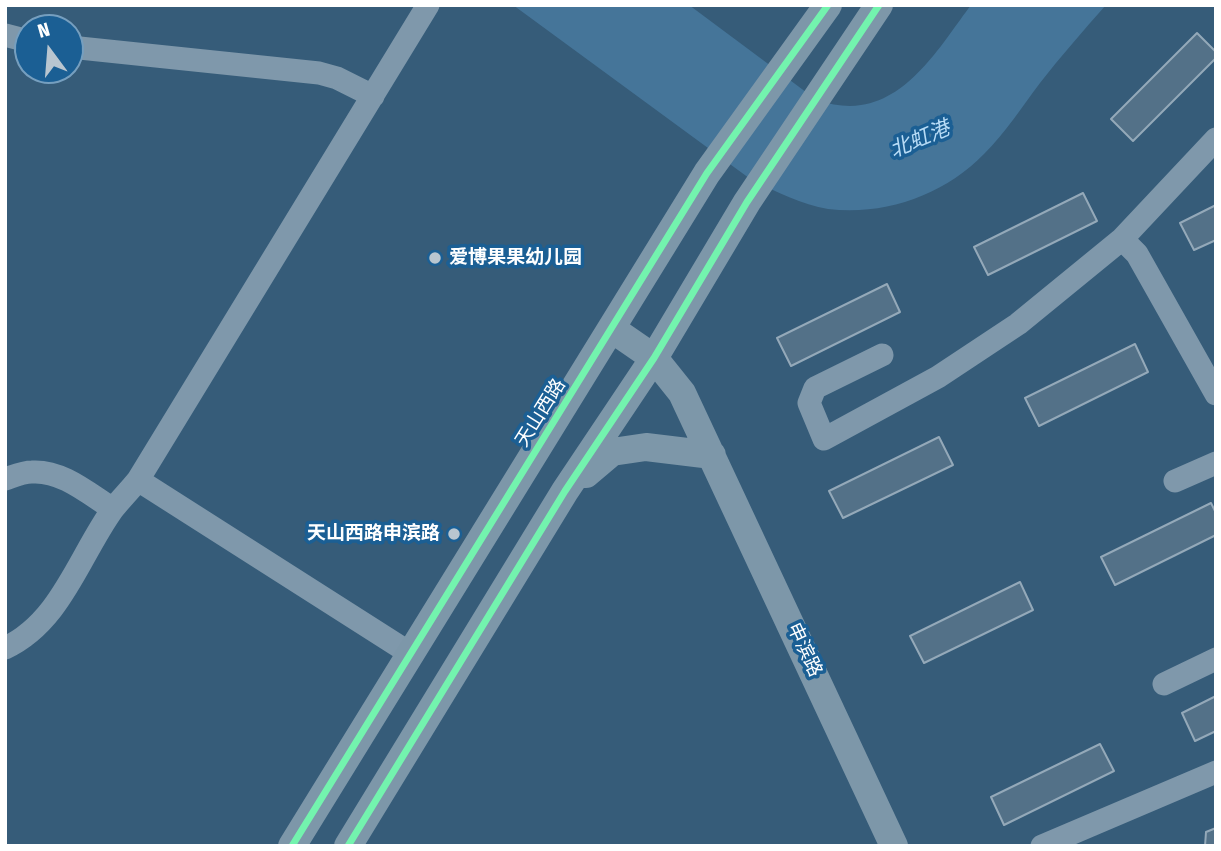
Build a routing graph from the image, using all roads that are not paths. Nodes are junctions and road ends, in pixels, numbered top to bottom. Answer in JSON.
{"nodes":[{"id":1,"x":428,"y":5,"type":"edge"},
{"id":2,"x":828,"y":5,"type":"edge"},
{"id":3,"x":880,"y":5,"type":"edge"},
{"id":4,"x":84,"y":49,"type":"edge"},
{"id":5,"x":373,"y":96,"type":"junction"},
{"id":6,"x":1216,"y":139,"type":"edge"},
{"id":7,"x":1122,"y":239,"type":"junction"},
{"id":8,"x":612,"y":329,"type":"junction"},
{"id":9,"x":882,"y":355,"type":"dead end"},
{"id":10,"x":654,"y":358,"type":"junction"},
{"id":11,"x":1216,"y":394,"type":"edge"},
{"id":12,"x":712,"y":454,"type":"junction"},
{"id":13,"x":1216,"y":463,"type":"edge"},
{"id":14,"x":5,"y":479,"type":"edge"},
{"id":15,"x":138,"y":480,"type":"junction"},
{"id":16,"x":1175,"y":481,"type":"dead end"},
{"id":17,"x":565,"y":491,"type":"junction"},
{"id":18,"x":113,"y":509,"type":"junction"},
{"id":19,"x":5,"y":648,"type":"edge"},
{"id":20,"x":411,"y":654,"type":"junction"},
{"id":21,"x":1216,"y":659,"type":"edge"},
{"id":22,"x":1164,"y":684,"type":"dead end"},
{"id":23,"x":1216,"y":772,"type":"edge"},
{"id":24,"x":292,"y":846,"type":"edge"},
{"id":25,"x":348,"y":846,"type":"edge"},
{"id":26,"x":894,"y":846,"type":"edge"},
{"id":27,"x":1042,"y":846,"type":"edge"}],
"edges":[{"from":1,"to":5,"type":"lane"},
{"from":2,"to":8,"type":"main road","name":"天山西路"},
{"from":3,"to":10,"type":"main road"},
{"from":4,"to":5,"type":"lane"},
{"from":5,"to":15,"type":"lane"},
{"from":6,"to":7,"type":"lane"},
{"from":7,"to":9,"type":"lane"},
{"from":7,"to":11,"type":"lane"},
{"from":8,"to":10,"type":"main road","name":"申滨路"},
{"from":8,"to":20,"type":"main road","name":"天山西路"},
{"from":10,"to":12,"type":"main road","name":"申滨路"},
{"from":10,"to":17,"type":"main road"},
{"from":12,"to":17,"type":"main road"},
{"from":12,"to":26,"type":"main road","name":"申滨路"},
{"from":13,"to":16,"type":"lane"},
{"from":14,"to":18,"type":"lane"},
{"from":15,"to":18,"type":"lane"},
{"from":15,"to":20,"type":"lane"},
{"from":17,"to":25,"type":"main road"},
{"from":18,"to":19,"type":"lane"},
{"from":20,"to":24,"type":"main road","name":"天山西路"},
{"from":21,"to":22,"type":"lane"},
{"from":23,"to":27,"type":"lane"}]}
